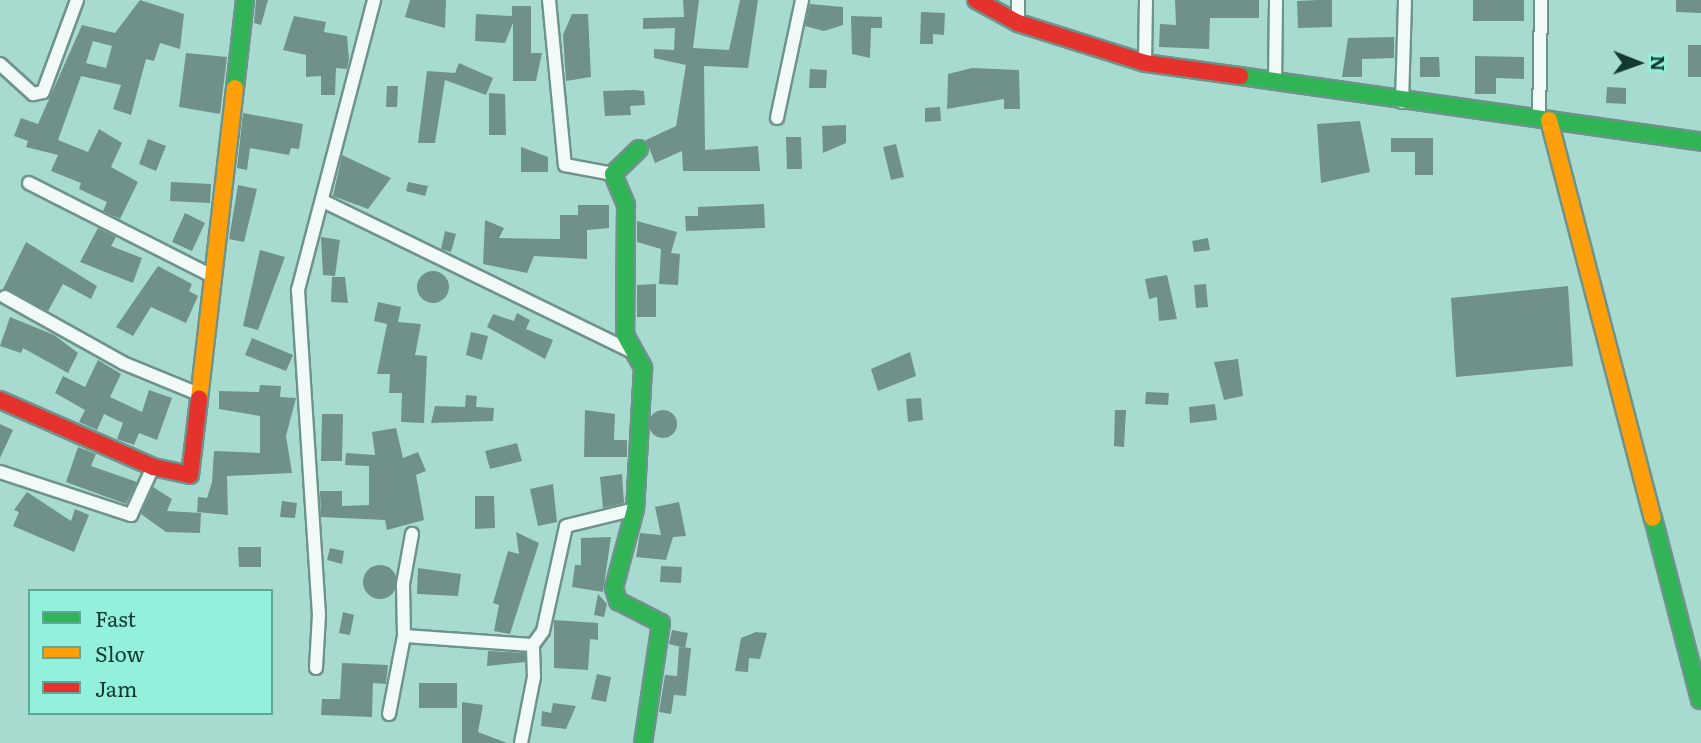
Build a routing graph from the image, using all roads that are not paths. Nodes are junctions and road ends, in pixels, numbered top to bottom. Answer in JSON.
{"nodes":[{"id":1,"x":77,"y":0,"type":"edge"},
{"id":2,"x":246,"y":0,"type":"edge"},
{"id":3,"x":374,"y":0,"type":"edge"},
{"id":4,"x":549,"y":0,"type":"edge"},
{"id":5,"x":802,"y":0,"type":"edge"},
{"id":6,"x":976,"y":0,"type":"edge"},
{"id":7,"x":1018,"y":0,"type":"edge"},
{"id":8,"x":1146,"y":0,"type":"edge"},
{"id":9,"x":1276,"y":0,"type":"edge"},
{"id":10,"x":1405,"y":0,"type":"edge"},
{"id":11,"x":1541,"y":0,"type":"edge"},
{"id":12,"x":1018,"y":23,"type":"junction"},
{"id":13,"x":1145,"y":63,"type":"junction"},
{"id":14,"x":0,"y":64,"type":"edge"},
{"id":15,"x":1275,"y":83,"type":"junction"},
{"id":16,"x":1402,"y":102,"type":"junction"},
{"id":17,"x":777,"y":118,"type":"dead end"},
{"id":18,"x":1544,"y":120,"type":"junction"},
{"id":19,"x":1701,"y":142,"type":"edge"},
{"id":20,"x":639,"y":149,"type":"dead end"},
{"id":21,"x":612,"y":174,"type":"junction"},
{"id":22,"x":29,"y":183,"type":"dead end"},
{"id":23,"x":323,"y":201,"type":"junction"},
{"id":24,"x":214,"y":278,"type":"junction"},
{"id":25,"x":5,"y":298,"type":"dead end"},
{"id":26,"x":635,"y":354,"type":"junction"},
{"id":27,"x":201,"y":395,"type":"junction"},
{"id":28,"x":0,"y":400,"type":"edge"},
{"id":29,"x":153,"y":467,"type":"junction"},
{"id":30,"x":0,"y":472,"type":"edge"},
{"id":31,"x":635,"y":509,"type":"junction"},
{"id":32,"x":412,"y":534,"type":"dead end"},
{"id":33,"x":404,"y":636,"type":"junction"},
{"id":34,"x":533,"y":645,"type":"junction"},
{"id":35,"x":316,"y":668,"type":"dead end"},
{"id":36,"x":1700,"y":700,"type":"edge"},
{"id":37,"x":389,"y":714,"type":"dead end"},
{"id":38,"x":521,"y":743,"type":"edge"},
{"id":39,"x":643,"y":743,"type":"edge"}],
"edges":[{"from":1,"to":14,"type":"street"},
{"from":2,"to":24,"type":"street"},
{"from":3,"to":23,"type":"street"},
{"from":4,"to":21,"type":"street"},
{"from":5,"to":17,"type":"street"},
{"from":6,"to":12,"type":"street"},
{"from":7,"to":12,"type":"street"},
{"from":8,"to":13,"type":"street"},
{"from":9,"to":15,"type":"street"},
{"from":10,"to":16,"type":"street"},
{"from":11,"to":18,"type":"street"},
{"from":12,"to":13,"type":"street"},
{"from":13,"to":15,"type":"street"},
{"from":15,"to":16,"type":"street"},
{"from":16,"to":18,"type":"street"},
{"from":18,"to":19,"type":"street"},
{"from":18,"to":36,"type":"street"},
{"from":20,"to":21,"type":"street"},
{"from":21,"to":26,"type":"street"},
{"from":22,"to":24,"type":"street"},
{"from":23,"to":26,"type":"street"},
{"from":23,"to":35,"type":"street"},
{"from":24,"to":27,"type":"street"},
{"from":25,"to":27,"type":"street"},
{"from":26,"to":31,"type":"street"},
{"from":27,"to":29,"type":"street"},
{"from":28,"to":29,"type":"street"},
{"from":29,"to":30,"type":"street"},
{"from":31,"to":34,"type":"street"},
{"from":31,"to":39,"type":"street"},
{"from":32,"to":33,"type":"street"},
{"from":33,"to":34,"type":"street"},
{"from":33,"to":37,"type":"street"},
{"from":34,"to":38,"type":"street"}]}
